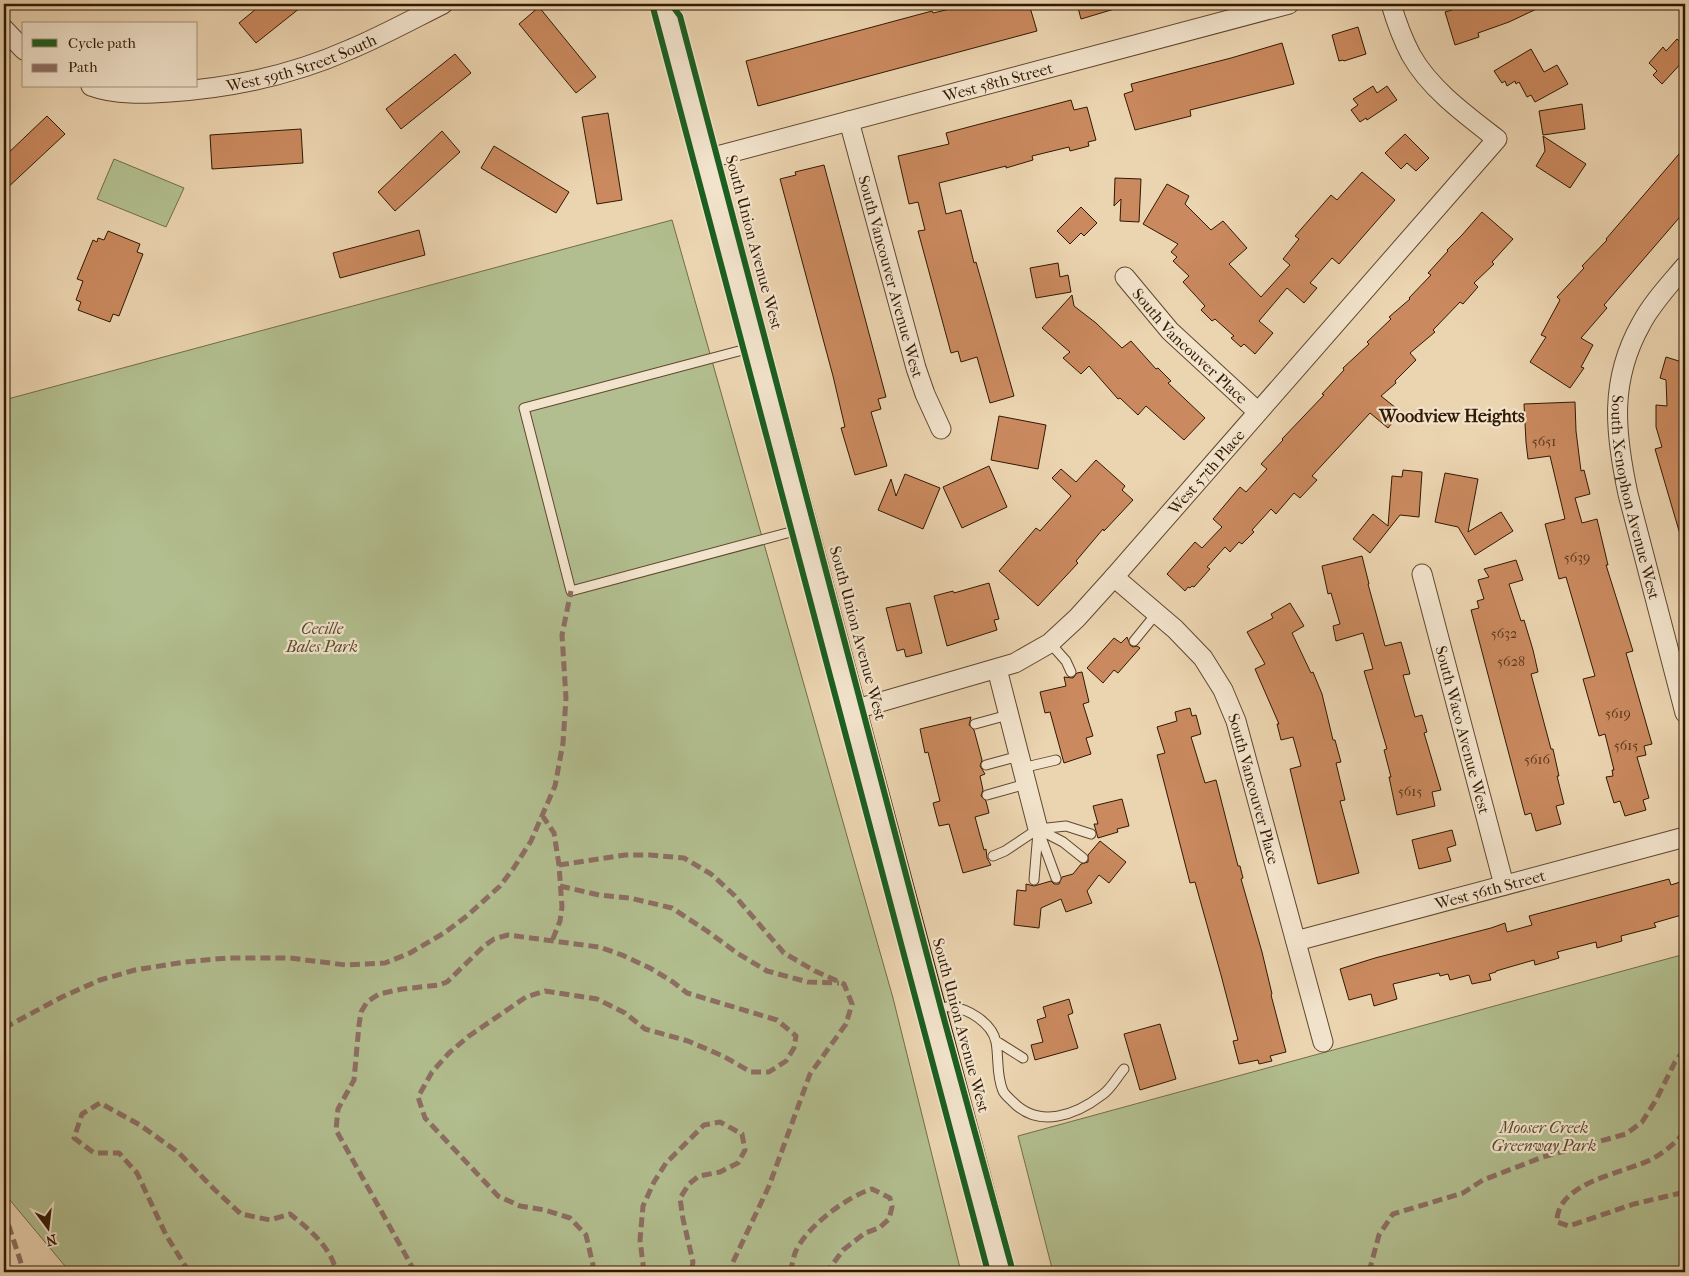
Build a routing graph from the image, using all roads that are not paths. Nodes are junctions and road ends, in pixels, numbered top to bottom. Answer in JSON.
{"nodes":[{"id":1,"x":443,"y":4,"type":"edge"},
{"id":2,"x":665,"y":4,"type":"edge"},
{"id":3,"x":1289,"y":4,"type":"edge"},
{"id":4,"x":1390,"y":4,"type":"edge"},
{"id":5,"x":1684,"y":4,"type":"edge"},
{"id":6,"x":1685,"y":9,"type":"edge"},
{"id":7,"x":4,"y":28,"type":"edge"},
{"id":8,"x":22,"y":48,"type":"edge"},
{"id":9,"x":96,"y":88,"type":"edge"},
{"id":10,"x":849,"y":121,"type":"junction"},
{"id":11,"x":706,"y":159,"type":"junction"},
{"id":12,"x":1685,"y":266,"type":"edge"},
{"id":13,"x":1125,"y":277,"type":"dead end"},
{"id":14,"x":756,"y":346,"type":"junction"},
{"id":15,"x":1258,"y":412,"type":"junction"},
{"id":16,"x":941,"y":429,"type":"dead end"},
{"id":17,"x":805,"y":529,"type":"junction"},
{"id":18,"x":1422,"y":574,"type":"dead end"},
{"id":19,"x":1114,"y":576,"type":"junction"},
{"id":20,"x":1156,"y":614,"type":"junction"},
{"id":21,"x":1134,"y":641,"type":"dead end"},
{"id":22,"x":1050,"y":643,"type":"junction"},
{"id":23,"x":997,"y":670,"type":"junction"},
{"id":24,"x":1071,"y":672,"type":"dead end"},
{"id":25,"x":853,"y":710,"type":"junction"},
{"id":26,"x":1685,"y":713,"type":"edge"},
{"id":27,"x":1008,"y":715,"type":"junction"},
{"id":28,"x":975,"y":724,"type":"dead end"},
{"id":29,"x":1056,"y":760,"type":"dead end"},
{"id":30,"x":986,"y":765,"type":"dead end"},
{"id":31,"x":1022,"y":769,"type":"junction"},
{"id":32,"x":987,"y":795,"type":"dead end"},
{"id":33,"x":1038,"y":829,"type":"junction"},
{"id":34,"x":1091,"y":834,"type":"dead end"},
{"id":35,"x":1685,"y":837,"type":"edge"},
{"id":36,"x":993,"y":856,"type":"dead end"},
{"id":37,"x":1083,"y":858,"type":"dead end"},
{"id":38,"x":1056,"y":878,"type":"dead end"},
{"id":39,"x":1034,"y":880,"type":"dead end"},
{"id":40,"x":1504,"y":885,"type":"junction"},
{"id":41,"x":1296,"y":941,"type":"junction"},
{"id":42,"x":933,"y":1011,"type":"junction"},
{"id":43,"x":996,"y":1040,"type":"junction"},
{"id":44,"x":1323,"y":1042,"type":"dead end"},
{"id":45,"x":1023,"y":1058,"type":"dead end"},
{"id":46,"x":1124,"y":1069,"type":"dead end"},
{"id":47,"x":1002,"y":1272,"type":"edge"}],
"edges":[{"from":1,"to":9,"type":"street","name":"West 59th Street South"},
{"from":2,"to":11,"type":"street","name":"South Union Avenue West"},
{"from":3,"to":10,"type":"street","name":"West 58th Street"},
{"from":4,"to":15,"type":"street","name":"West 57th Place"},
{"from":5,"to":6,"type":"lane"},
{"from":7,"to":8,"type":"street"},
{"from":10,"to":11,"type":"street","name":"West 58th Street"},
{"from":10,"to":16,"type":"street","name":"South Vancouver Avenue West"},
{"from":11,"to":14,"type":"street","name":"South Union Avenue West"},
{"from":12,"to":26,"type":"street","name":"South Xenophon Avenue West"},
{"from":13,"to":15,"type":"street","name":"South Vancouver Place"},
{"from":14,"to":17,"type":"street","name":"South Union Avenue West"},
{"from":14,"to":17,"type":"lane"},
{"from":15,"to":19,"type":"street","name":"West 57th Place"},
{"from":17,"to":25,"type":"street","name":"South Union Avenue West"},
{"from":18,"to":40,"type":"street","name":"South Waco Avenue West"},
{"from":19,"to":20,"type":"street","name":"South Vancouver Place"},
{"from":19,"to":22,"type":"street","name":"West 57th Place"},
{"from":20,"to":21,"type":"lane"},
{"from":20,"to":41,"type":"street","name":"South Vancouver Place"},
{"from":22,"to":23,"type":"street","name":"West 57th Place"},
{"from":22,"to":24,"type":"lane"},
{"from":23,"to":25,"type":"street","name":"West 57th Place"},
{"from":23,"to":27,"type":"street"},
{"from":25,"to":42,"type":"street","name":"South Union Avenue West"},
{"from":27,"to":28,"type":"lane"},
{"from":27,"to":31,"type":"street"},
{"from":29,"to":31,"type":"lane"},
{"from":30,"to":31,"type":"lane"},
{"from":31,"to":32,"type":"lane"},
{"from":31,"to":33,"type":"street"},
{"from":33,"to":34,"type":"lane"},
{"from":33,"to":36,"type":"lane"},
{"from":33,"to":37,"type":"lane"},
{"from":33,"to":38,"type":"lane"},
{"from":33,"to":39,"type":"lane"},
{"from":35,"to":40,"type":"street","name":"West 56th Street"},
{"from":40,"to":41,"type":"street","name":"West 56th Street"},
{"from":41,"to":44,"type":"street","name":"South Vancouver Place"},
{"from":42,"to":43,"type":"lane"},
{"from":42,"to":47,"type":"street","name":"South Union Avenue West"},
{"from":43,"to":45,"type":"lane"},
{"from":43,"to":46,"type":"lane"}]}
